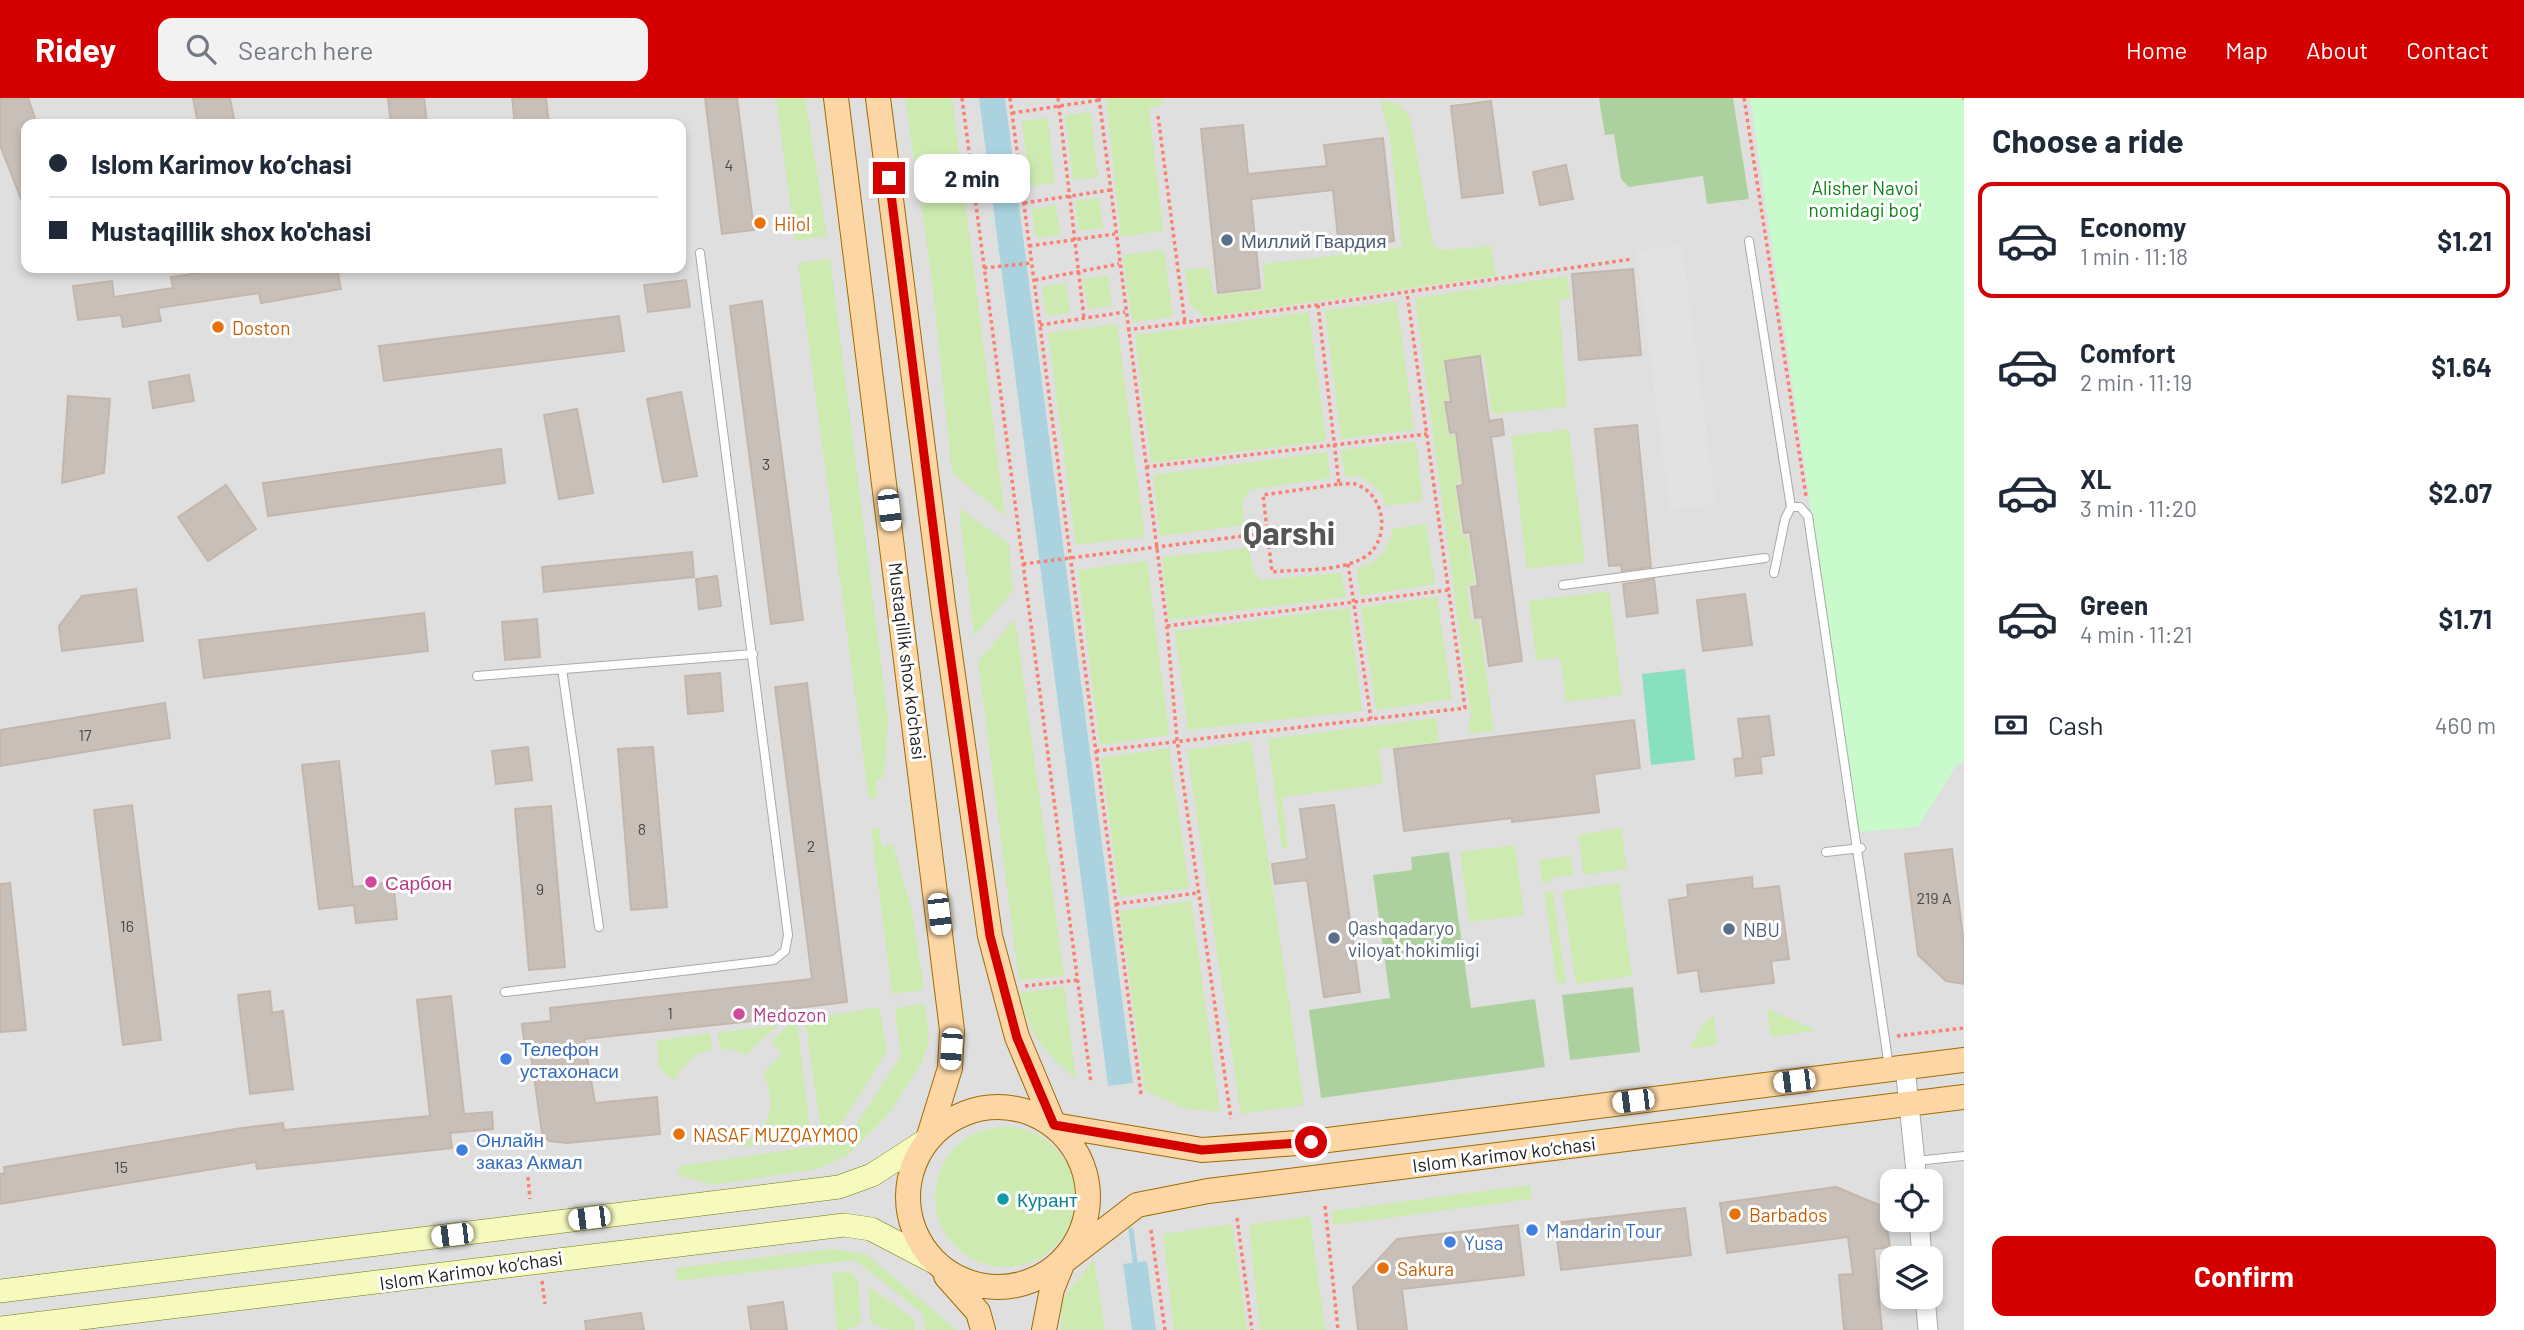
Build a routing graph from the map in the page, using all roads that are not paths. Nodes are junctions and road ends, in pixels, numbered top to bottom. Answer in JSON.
{"nodes":[{"id":1,"x":836,"y":98,"type":"edge"},
{"id":2,"x":878,"y":98,"type":"edge"},
{"id":3,"x":1749,"y":241,"type":"dead end"},
{"id":4,"x":700,"y":253,"type":"dead end"},
{"id":5,"x":1791,"y":507,"type":"junction"},
{"id":6,"x":1765,"y":558,"type":"dead end"},
{"id":7,"x":1774,"y":573,"type":"dead end"},
{"id":8,"x":1563,"y":585,"type":"dead end"},
{"id":9,"x":753,"y":654,"type":"junction"},
{"id":10,"x":562,"y":670,"type":"junction"},
{"id":11,"x":477,"y":676,"type":"dead end"},
{"id":12,"x":1859,"y":848,"type":"junction"},
{"id":13,"x":1826,"y":852,"type":"dead end"},
{"id":14,"x":599,"y":927,"type":"dead end"},
{"id":15,"x":505,"y":992,"type":"dead end"},
{"id":16,"x":1964,"y":1060,"type":"edge"},
{"id":17,"x":1897,"y":1068,"type":"junction"},
{"id":18,"x":1964,"y":1097,"type":"edge"},
{"id":19,"x":1910,"y":1102,"type":"junction"},
{"id":20,"x":1054,"y":1125,"type":"junction"},
{"id":21,"x":928,"y":1139,"type":"junction"},
{"id":22,"x":1964,"y":1156,"type":"edge"},
{"id":23,"x":1916,"y":1161,"type":"junction"},
{"id":24,"x":1916,"y":1169,"type":"edge"},
{"id":25,"x":934,"y":1262,"type":"junction"},
{"id":26,"x":1063,"y":1262,"type":"junction"},
{"id":27,"x":0,"y":1291,"type":"edge"},
{"id":28,"x":1926,"y":1309,"type":"edge"},
{"id":29,"x":0,"y":1328,"type":"edge"},
{"id":30,"x":983,"y":1330,"type":"edge"},
{"id":31,"x":1044,"y":1330,"type":"edge"},
{"id":32,"x":1928,"y":1330,"type":"edge"}],
"edges":[{"from":1,"to":21,"type":"main road","name":"Mustaqillik shox ko'chasi"},
{"from":2,"to":20,"type":"main road"},
{"from":3,"to":5,"type":"lane"},
{"from":4,"to":9,"type":"lane"},
{"from":5,"to":7,"type":"lane"},
{"from":5,"to":12,"type":"lane"},
{"from":6,"to":8,"type":"lane"},
{"from":9,"to":10,"type":"lane"},
{"from":9,"to":15,"type":"lane"},
{"from":10,"to":11,"type":"lane"},
{"from":10,"to":14,"type":"lane"},
{"from":12,"to":13,"type":"lane"},
{"from":12,"to":17,"type":"lane"},
{"from":16,"to":17,"type":"main road","name":"Islom Karimov ko‘chasi"},
{"from":17,"to":19,"type":"street"},
{"from":17,"to":20,"type":"main road","name":"Islom Karimov ko‘chasi"},
{"from":18,"to":19,"type":"main road","name":"Islom Karimov ko‘chasi"},
{"from":19,"to":23,"type":"street"},
{"from":19,"to":26,"type":"main road","name":"Islom Karimov ko‘chasi"},
{"from":20,"to":21,"type":"main road"},
{"from":20,"to":26,"type":"main road"},
{"from":21,"to":25,"type":"main road"},
{"from":21,"to":27,"type":"main road","name":"Islom Karimov ko‘chasi"},
{"from":22,"to":23,"type":"lane"},
{"from":23,"to":24,"type":"street"},
{"from":25,"to":26,"type":"main road"},
{"from":25,"to":29,"type":"main road","name":"Islom Karimov ko‘chasi"},
{"from":25,"to":30,"type":"main road"},
{"from":26,"to":31,"type":"main road"},
{"from":28,"to":32,"type":"street"}]}
